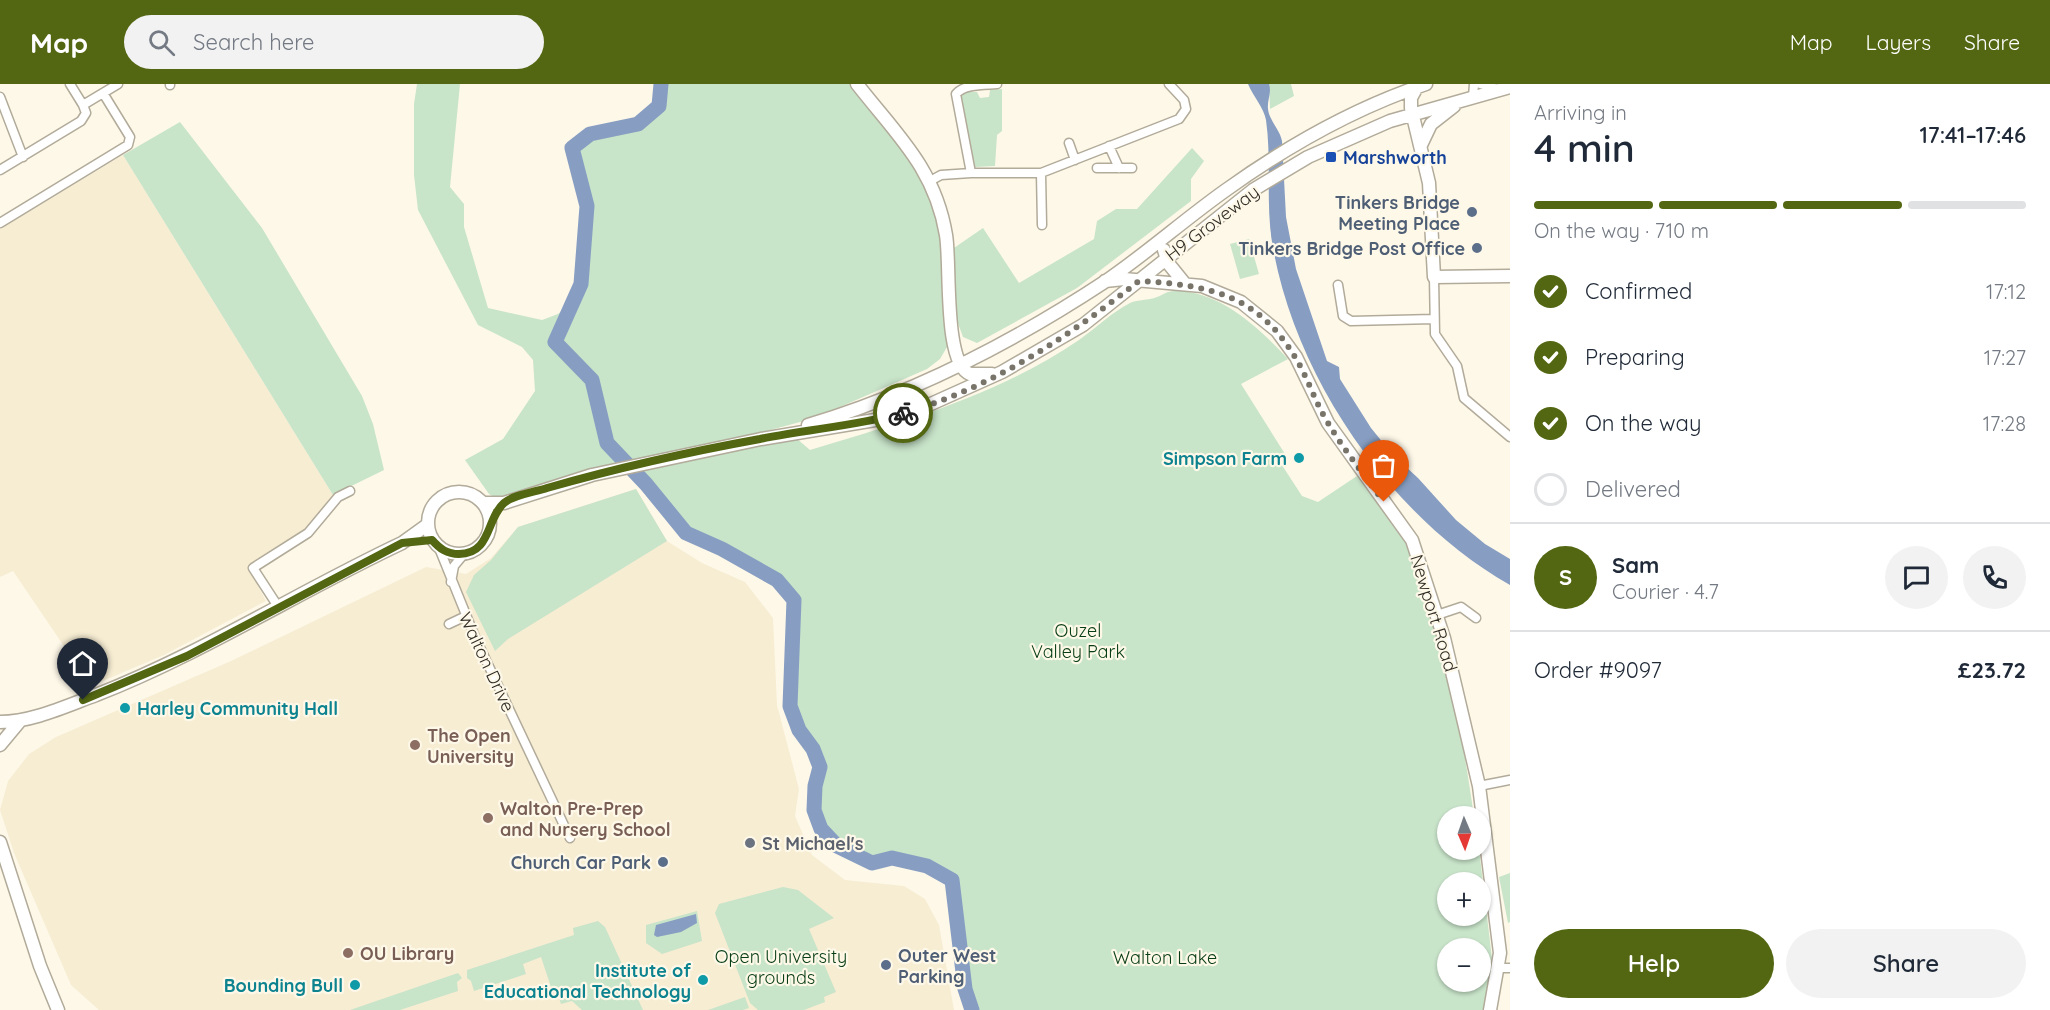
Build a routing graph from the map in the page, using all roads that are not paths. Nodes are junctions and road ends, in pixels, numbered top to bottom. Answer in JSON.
{"nodes":[{"id":1,"x":70,"y":84,"type":"edge"},
{"id":2,"x":118,"y":84,"type":"edge"},
{"id":3,"x":857,"y":84,"type":"edge"},
{"id":4,"x":997,"y":84,"type":"edge"},
{"id":5,"x":1169,"y":84,"type":"edge"},
{"id":6,"x":1474,"y":84,"type":"edge"},
{"id":7,"x":1480,"y":84,"type":"edge"},
{"id":8,"x":1422,"y":85,"type":"edge"},
{"id":9,"x":1506,"y":88,"type":"edge"},
{"id":10,"x":103,"y":93,"type":"junction"},
{"id":11,"x":0,"y":97,"type":"edge"},
{"id":12,"x":1468,"y":99,"type":"junction"},
{"id":13,"x":1385,"y":100,"type":"junction"},
{"id":14,"x":83,"y":105,"type":"junction"},
{"id":15,"x":1412,"y":111,"type":"junction"},
{"id":16,"x":1437,"y":111,"type":"junction"},
{"id":17,"x":1068,"y":143,"type":"dead end"},
{"id":18,"x":1421,"y":145,"type":"junction"},
{"id":19,"x":1109,"y":146,"type":"junction"},
{"id":20,"x":22,"y":157,"type":"junction"},
{"id":21,"x":1075,"y":160,"type":"junction"},
{"id":22,"x":1097,"y":168,"type":"dead end"},
{"id":23,"x":1119,"y":168,"type":"junction"},
{"id":24,"x":1132,"y":168,"type":"dead end"},
{"id":25,"x":0,"y":170,"type":"edge"},
{"id":26,"x":971,"y":173,"type":"junction"},
{"id":27,"x":1041,"y":173,"type":"junction"},
{"id":28,"x":930,"y":181,"type":"junction"},
{"id":29,"x":0,"y":224,"type":"edge"},
{"id":30,"x":1042,"y":225,"type":"dead end"},
{"id":31,"x":1162,"y":237,"type":"junction"},
{"id":32,"x":1186,"y":243,"type":"junction"},
{"id":33,"x":1166,"y":258,"type":"junction"},
{"id":34,"x":1510,"y":276,"type":"edge"},
{"id":35,"x":1434,"y":277,"type":"junction"},
{"id":36,"x":1182,"y":279,"type":"junction"},
{"id":37,"x":1106,"y":281,"type":"junction"},
{"id":38,"x":1139,"y":281,"type":"junction"},
{"id":39,"x":1338,"y":285,"type":"dead end"},
{"id":40,"x":1434,"y":319,"type":"junction"},
{"id":41,"x":954,"y":340,"type":"junction"},
{"id":42,"x":964,"y":365,"type":"junction"},
{"id":43,"x":1002,"y":372,"type":"junction"},
{"id":44,"x":957,"y":393,"type":"junction"},
{"id":45,"x":870,"y":403,"type":"junction"},
{"id":46,"x":1510,"y":437,"type":"edge"},
{"id":47,"x":760,"y":438,"type":"junction"},
{"id":48,"x":351,"y":491,"type":"dead end"},
{"id":49,"x":504,"y":502,"type":"junction"},
{"id":50,"x":483,"y":503,"type":"junction"},
{"id":51,"x":490,"y":524,"type":"junction"},
{"id":52,"x":427,"y":525,"type":"junction"},
{"id":53,"x":402,"y":543,"type":"junction"},
{"id":54,"x":436,"y":544,"type":"junction"},
{"id":55,"x":464,"y":554,"type":"junction"},
{"id":56,"x":451,"y":583,"type":"junction"},
{"id":57,"x":279,"y":608,"type":"junction"},
{"id":58,"x":1437,"y":615,"type":"junction"},
{"id":59,"x":466,"y":616,"type":"junction"},
{"id":60,"x":1476,"y":618,"type":"dead end"},
{"id":61,"x":449,"y":624,"type":"dead end"},
{"id":62,"x":20,"y":721,"type":"junction"},
{"id":63,"x":0,"y":722,"type":"edge"},
{"id":64,"x":0,"y":745,"type":"edge"},
{"id":65,"x":1510,"y":780,"type":"edge"},
{"id":66,"x":1479,"y":786,"type":"junction"},
{"id":67,"x":570,"y":838,"type":"dead end"},
{"id":68,"x":0,"y":843,"type":"edge"},
{"id":69,"x":1504,"y":968,"type":"edge"},
{"id":70,"x":59,"y":1008,"type":"edge"},
{"id":71,"x":1490,"y":1010,"type":"edge"}],
"edges":[{"from":1,"to":14,"type":"street"},
{"from":2,"to":10,"type":"street"},
{"from":3,"to":28,"type":"street"},
{"from":4,"to":26,"type":"street"},
{"from":5,"to":19,"type":"street"},
{"from":6,"to":12,"type":"street"},
{"from":7,"to":9,"type":"street"},
{"from":8,"to":13,"type":"street","name":"H9 Groveway"},
{"from":8,"to":15,"type":"street"},
{"from":9,"to":12,"type":"street"},
{"from":10,"to":14,"type":"street"},
{"from":10,"to":29,"type":"street"},
{"from":11,"to":20,"type":"street"},
{"from":12,"to":16,"type":"street"},
{"from":13,"to":15,"type":"street"},
{"from":13,"to":31,"type":"street","name":"H9 Groveway"},
{"from":14,"to":20,"type":"street"},
{"from":15,"to":16,"type":"street","name":"H9 Groveway"},
{"from":15,"to":18,"type":"street"},
{"from":15,"to":32,"type":"street","name":"H9 Groveway"},
{"from":16,"to":18,"type":"street"},
{"from":17,"to":21,"type":"street"},
{"from":18,"to":35,"type":"street"},
{"from":19,"to":21,"type":"street"},
{"from":19,"to":23,"type":"street"},
{"from":20,"to":25,"type":"street"},
{"from":21,"to":27,"type":"street"},
{"from":22,"to":23,"type":"street"},
{"from":23,"to":24,"type":"street"},
{"from":26,"to":27,"type":"street"},
{"from":26,"to":28,"type":"street"},
{"from":27,"to":30,"type":"street"},
{"from":28,"to":41,"type":"street"},
{"from":31,"to":33,"type":"street"},
{"from":31,"to":37,"type":"street","name":"H9 Groveway"},
{"from":32,"to":33,"type":"street","name":"H9 Groveway"},
{"from":32,"to":36,"type":"street"},
{"from":33,"to":36,"type":"street"},
{"from":33,"to":38,"type":"street","name":"H9 Groveway"},
{"from":34,"to":35,"type":"street"},
{"from":35,"to":40,"type":"street"},
{"from":36,"to":38,"type":"street","name":"Newport Road"},
{"from":36,"to":58,"type":"street","name":"Newport Road"},
{"from":37,"to":38,"type":"street","name":"Newport Road"},
{"from":37,"to":42,"type":"street","name":"H9 Groveway"},
{"from":38,"to":43,"type":"street","name":"H9 Groveway"},
{"from":39,"to":40,"type":"street"},
{"from":40,"to":46,"type":"street"},
{"from":41,"to":42,"type":"street"},
{"from":41,"to":45,"type":"street"},
{"from":42,"to":43,"type":"street"},
{"from":42,"to":44,"type":"street"},
{"from":42,"to":45,"type":"street","name":"H9 Groveway"},
{"from":43,"to":44,"type":"street","name":"H9 Groveway"},
{"from":44,"to":47,"type":"street","name":"H9 Groveway"},
{"from":45,"to":47,"type":"street","name":"H9 Groveway"},
{"from":47,"to":49,"type":"street","name":"H9 Groveway"},
{"from":48,"to":57,"type":"street"},
{"from":49,"to":50,"type":"street","name":"H9 Groveway"},
{"from":49,"to":51,"type":"street"},
{"from":50,"to":51,"type":"street"},
{"from":50,"to":52,"type":"street"},
{"from":51,"to":55,"type":"street"},
{"from":52,"to":53,"type":"street"},
{"from":52,"to":54,"type":"street"},
{"from":53,"to":54,"type":"street"},
{"from":53,"to":57,"type":"street"},
{"from":54,"to":55,"type":"street"},
{"from":54,"to":56,"type":"street","name":"Walton Drive"},
{"from":55,"to":56,"type":"street"},
{"from":56,"to":59,"type":"street","name":"Walton Drive"},
{"from":57,"to":62,"type":"street"},
{"from":58,"to":60,"type":"street"},
{"from":58,"to":66,"type":"street","name":"Newport Road"},
{"from":59,"to":61,"type":"street"},
{"from":59,"to":67,"type":"street","name":"Walton Drive"},
{"from":62,"to":63,"type":"street"},
{"from":62,"to":64,"type":"street"},
{"from":65,"to":66,"type":"street"},
{"from":66,"to":69,"type":"street","name":"Newport Road"},
{"from":68,"to":70,"type":"street"},
{"from":69,"to":71,"type":"street","name":"Newport Road"}]}
